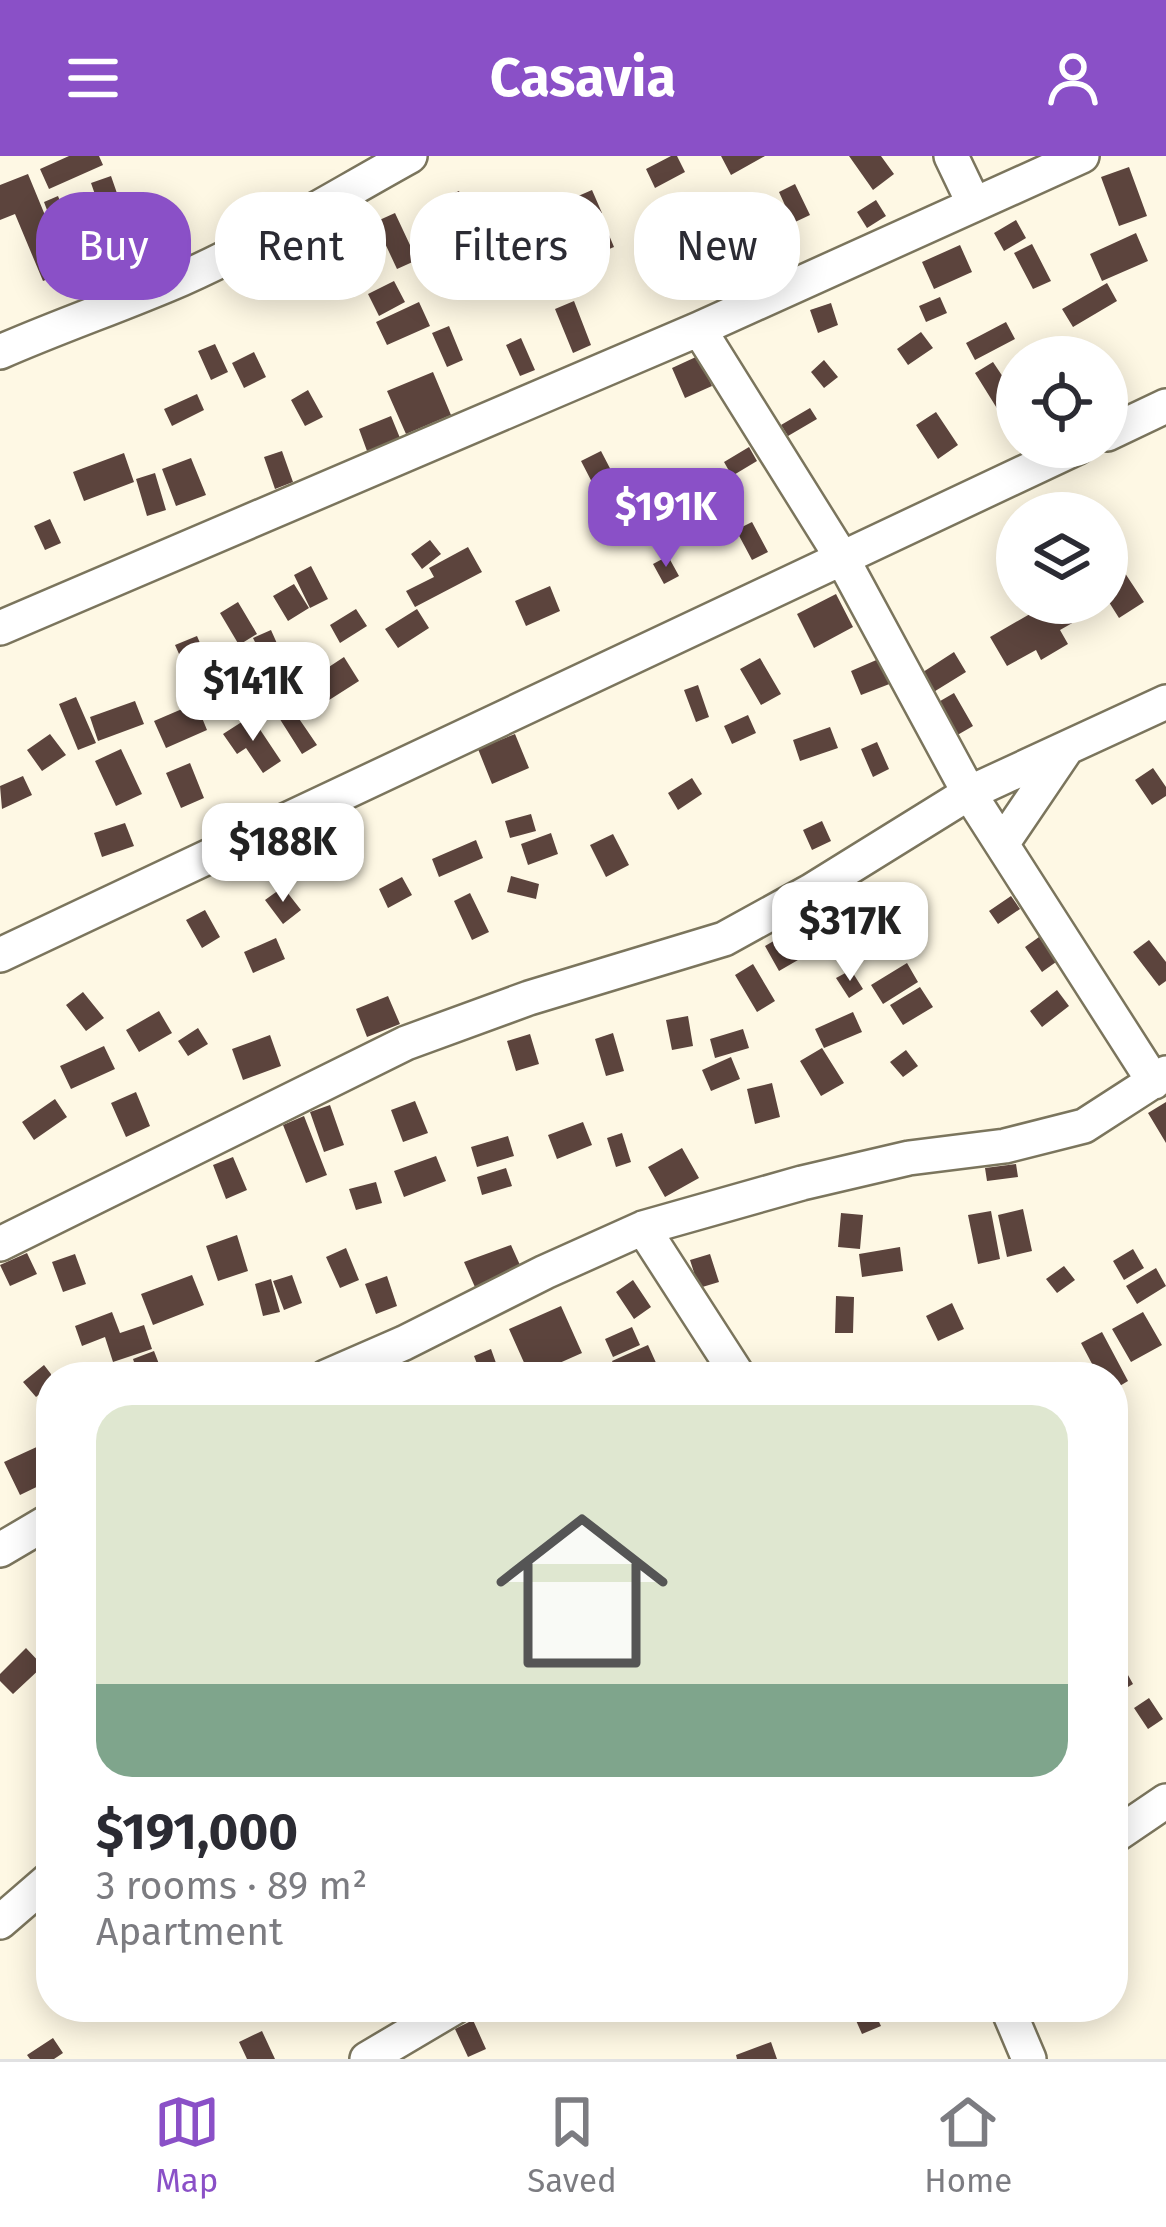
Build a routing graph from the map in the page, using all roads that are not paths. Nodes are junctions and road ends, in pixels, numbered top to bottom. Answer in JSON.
{"nodes":[{"id":1,"x":410,"y":156,"type":"edge"},
{"id":2,"x":951,"y":156,"type":"edge"},
{"id":3,"x":1082,"y":156,"type":"edge"},
{"id":4,"x":974,"y":204,"type":"junction"},
{"id":5,"x":699,"y":329,"type":"junction"},
{"id":6,"x":0,"y":352,"type":"edge"},
{"id":7,"x":1166,"y":406,"type":"edge"},
{"id":8,"x":1128,"y":424,"type":"edge"},
{"id":9,"x":1033,"y":468,"type":"edge"},
{"id":10,"x":842,"y":558,"type":"junction"},
{"id":11,"x":0,"y":628,"type":"edge"},
{"id":12,"x":1166,"y":702,"type":"edge"},
{"id":13,"x":1067,"y":748,"type":"junction"},
{"id":14,"x":968,"y":793,"type":"junction"},
{"id":15,"x":1002,"y":844,"type":"junction"},
{"id":16,"x":0,"y":955,"type":"edge"},
{"id":17,"x":1160,"y":1077,"type":"edge"},
{"id":18,"x":644,"y":1228,"type":"junction"},
{"id":19,"x":0,"y":1244,"type":"edge"},
{"id":20,"x":360,"y":1362,"type":"edge"},
{"id":21,"x":729,"y":1362,"type":"edge"},
{"id":22,"x":36,"y":1529,"type":"edge"},
{"id":23,"x":0,"y":1550,"type":"edge"},
{"id":24,"x":1166,"y":1802,"type":"edge"},
{"id":25,"x":1128,"y":1827,"type":"edge"},
{"id":26,"x":36,"y":1891,"type":"edge"},
{"id":27,"x":0,"y":1922,"type":"edge"},
{"id":28,"x":430,"y":2022,"type":"edge"},
{"id":29,"x":1014,"y":2022,"type":"edge"},
{"id":30,"x":367,"y":2059,"type":"edge"},
{"id":31,"x":1030,"y":2059,"type":"edge"}],
"edges":[{"from":1,"to":6,"type":"street"},
{"from":2,"to":4,"type":"street"},
{"from":3,"to":4,"type":"street"},
{"from":4,"to":5,"type":"street"},
{"from":5,"to":10,"type":"street"},
{"from":5,"to":11,"type":"street"},
{"from":7,"to":8,"type":"street"},
{"from":9,"to":10,"type":"street"},
{"from":10,"to":14,"type":"street"},
{"from":10,"to":16,"type":"street"},
{"from":12,"to":13,"type":"street"},
{"from":13,"to":14,"type":"street"},
{"from":13,"to":15,"type":"street"},
{"from":14,"to":15,"type":"street"},
{"from":14,"to":19,"type":"street"},
{"from":15,"to":17,"type":"street"},
{"from":17,"to":18,"type":"street"},
{"from":18,"to":20,"type":"street"},
{"from":18,"to":21,"type":"street"},
{"from":22,"to":23,"type":"street"},
{"from":24,"to":25,"type":"street"},
{"from":26,"to":27,"type":"street"},
{"from":28,"to":30,"type":"street"},
{"from":29,"to":31,"type":"street"}]}
